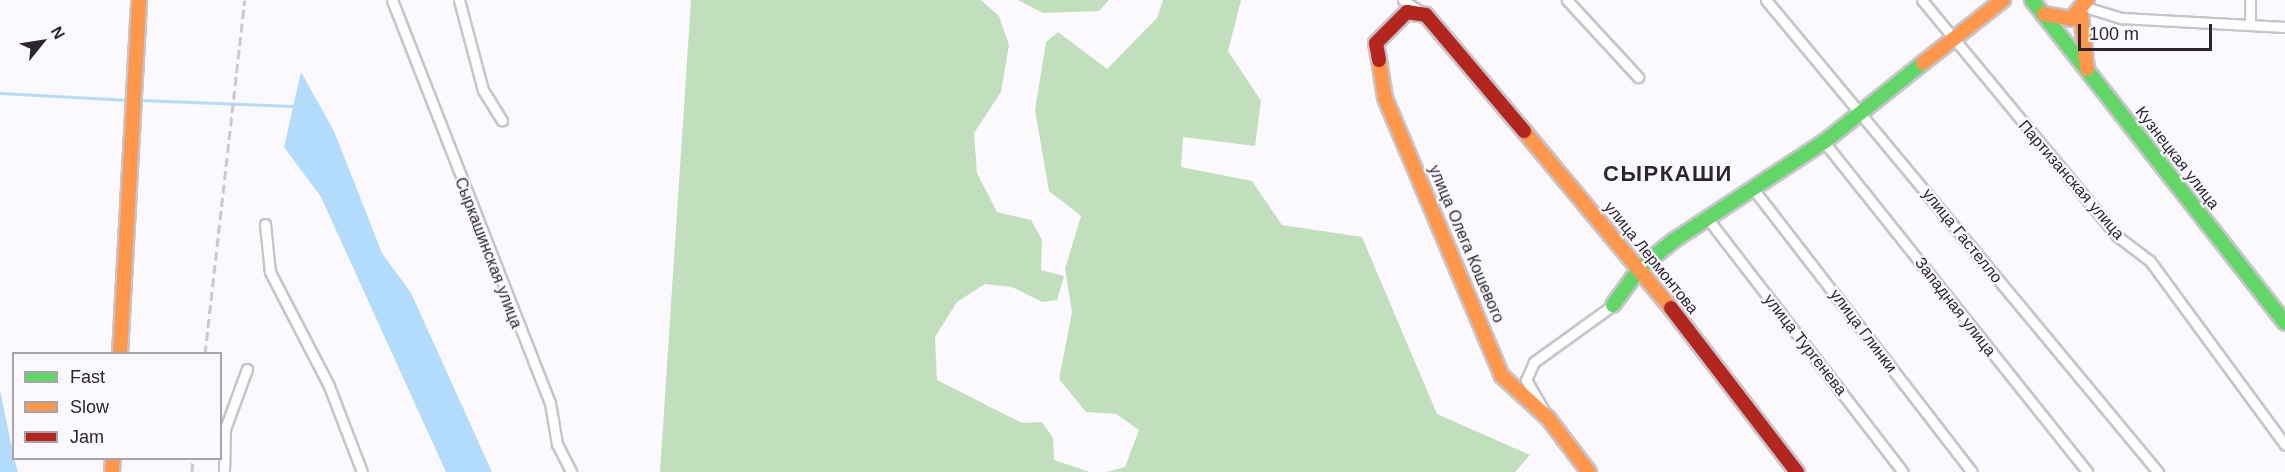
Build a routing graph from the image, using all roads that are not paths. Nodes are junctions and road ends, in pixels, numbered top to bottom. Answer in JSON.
{"nodes":[{"id":1,"x":140,"y":0,"type":"edge"},
{"id":2,"x":392,"y":0,"type":"edge"},
{"id":3,"x":459,"y":0,"type":"edge"},
{"id":4,"x":1567,"y":0,"type":"edge"},
{"id":5,"x":1766,"y":0,"type":"edge"},
{"id":6,"x":1922,"y":0,"type":"edge"},
{"id":7,"x":2003,"y":0,"type":"edge"},
{"id":8,"x":2032,"y":0,"type":"edge"},
{"id":9,"x":2250,"y":0,"type":"edge"},
{"id":10,"x":1405,"y":6,"type":"edge"},
{"id":11,"x":2084,"y":7,"type":"edge"},
{"id":12,"x":2044,"y":14,"type":"junction"},
{"id":13,"x":2250,"y":25,"type":"junction"},
{"id":14,"x":2285,"y":27,"type":"edge"},
{"id":15,"x":1953,"y":41,"type":"junction"},
{"id":16,"x":2088,"y":74,"type":"junction"},
{"id":17,"x":1638,"y":77,"type":"dead end"},
{"id":18,"x":1860,"y":111,"type":"junction"},
{"id":19,"x":502,"y":120,"type":"dead end"},
{"id":20,"x":1824,"y":142,"type":"junction"},
{"id":21,"x":1754,"y":189,"type":"junction"},
{"id":22,"x":1708,"y":219,"type":"junction"},
{"id":23,"x":265,"y":224,"type":"dead end"},
{"id":24,"x":1640,"y":268,"type":"junction"},
{"id":25,"x":1613,"y":305,"type":"joint"},
{"id":26,"x":2285,"y":323,"type":"edge"},
{"id":27,"x":120,"y":352,"type":"edge"},
{"id":28,"x":247,"y":369,"type":"dead end"},
{"id":29,"x":1548,"y":418,"type":"junction"},
{"id":30,"x":2285,"y":445,"type":"edge"},
{"id":31,"x":224,"y":472,"type":"edge"},
{"id":32,"x":362,"y":472,"type":"edge"},
{"id":33,"x":571,"y":472,"type":"edge"},
{"id":34,"x":1589,"y":472,"type":"edge"},
{"id":35,"x":1797,"y":472,"type":"edge"},
{"id":36,"x":1903,"y":472,"type":"edge"},
{"id":37,"x":1972,"y":472,"type":"edge"},
{"id":38,"x":2087,"y":472,"type":"edge"},
{"id":39,"x":2158,"y":472,"type":"edge"}],
"edges":[{"from":1,"to":27,"type":"street"},
{"from":2,"to":33,"type":"street","name":"Сыркашинская улица"},
{"from":3,"to":19,"type":"street"},
{"from":4,"to":17,"type":"street"},
{"from":5,"to":18,"type":"street","name":"улица Гастелло"},
{"from":6,"to":15,"type":"street","name":"Партизанская улица"},
{"from":7,"to":15,"type":"street"},
{"from":8,"to":12,"type":"street","name":"Кузнецкая улица"},
{"from":9,"to":13,"type":"street"},
{"from":10,"to":24,"type":"street","name":"улица Лермонтова"},
{"from":10,"to":29,"type":"street","name":"улица Олега Кошевого"},
{"from":11,"to":12,"type":"street"},
{"from":11,"to":13,"type":"street"},
{"from":11,"to":16,"type":"street"},
{"from":12,"to":16,"type":"street","name":"Кузнецкая улица"},
{"from":13,"to":14,"type":"street"},
{"from":15,"to":18,"type":"street"},
{"from":15,"to":30,"type":"street","name":"Партизанская улица"},
{"from":16,"to":26,"type":"street","name":"Кузнецкая улица"},
{"from":18,"to":20,"type":"street"},
{"from":18,"to":39,"type":"street","name":"улица Гастелло"},
{"from":20,"to":21,"type":"street"},
{"from":20,"to":38,"type":"street","name":"Западная улица"},
{"from":21,"to":22,"type":"street"},
{"from":21,"to":37,"type":"street","name":"улица Глинки"},
{"from":22,"to":24,"type":"street"},
{"from":22,"to":36,"type":"street","name":"улица Тургенева"},
{"from":23,"to":32,"type":"street"},
{"from":24,"to":25,"type":"street"},
{"from":24,"to":35,"type":"street","name":"улица Лермонтова"},
{"from":25,"to":29,"type":"street"},
{"from":28,"to":31,"type":"street"},
{"from":29,"to":34,"type":"street","name":"улица Олега Кошевого"}]}
